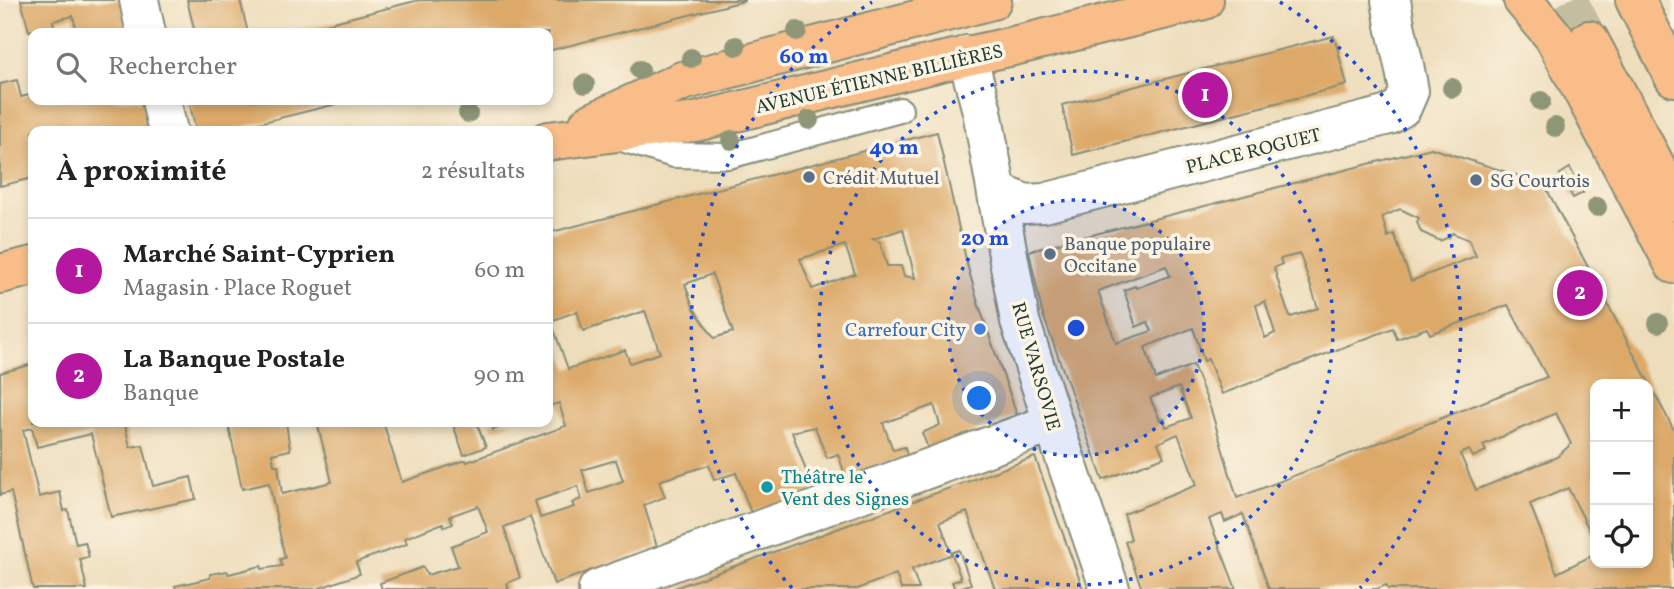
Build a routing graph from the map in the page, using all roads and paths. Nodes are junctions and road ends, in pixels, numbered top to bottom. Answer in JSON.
{"nodes":[{"id":1,"x":139,"y":0,"type":"edge"},
{"id":2,"x":992,"y":0,"type":"edge"},
{"id":3,"x":1204,"y":0,"type":"edge"},
{"id":4,"x":1391,"y":0,"type":"edge"},
{"id":5,"x":1523,"y":0,"type":"edge"},
{"id":6,"x":1635,"y":0,"type":"edge"},
{"id":7,"x":938,"y":7,"type":"edge"},
{"id":8,"x":145,"y":28,"type":"edge"},
{"id":9,"x":967,"y":55,"type":"junction"},
{"id":10,"x":1670,"y":61,"type":"edge"},
{"id":11,"x":162,"y":105,"type":"edge"},
{"id":12,"x":900,"y":110,"type":"dead end"},
{"id":13,"x":167,"y":126,"type":"edge"},
{"id":14,"x":605,"y":133,"type":"junction"},
{"id":15,"x":553,"y":140,"type":"edge"},
{"id":16,"x":553,"y":141,"type":"edge"},
{"id":17,"x":1674,"y":162,"type":"edge"},
{"id":18,"x":997,"y":192,"type":"junction"},
{"id":19,"x":1674,"y":201,"type":"edge"},
{"id":20,"x":1674,"y":264,"type":"edge"},
{"id":21,"x":28,"y":267,"type":"edge"},
{"id":22,"x":0,"y":274,"type":"edge"},
{"id":23,"x":1053,"y":423,"type":"junction"},
{"id":24,"x":598,"y":589,"type":"edge"},
{"id":25,"x":1110,"y":589,"type":"edge"}],
"edges":[{"from":1,"to":8,"type":"street"},
{"from":2,"to":7,"type":"main road","name":"AVENUE ÉTIENNE BILLIÈRES"},
{"from":3,"to":9,"type":"main road","name":"AVENUE ÉTIENNE BILLIÈRES"},
{"from":4,"to":18,"type":"street","name":"PLACE ROGUET"},
{"from":5,"to":20,"type":"main road"},
{"from":6,"to":10,"type":"main road"},
{"from":7,"to":15,"type":"main road","name":"AVENUE ÉTIENNE BILLIÈRES"},
{"from":9,"to":14,"type":"main road","name":"AVENUE ÉTIENNE BILLIÈRES"},
{"from":9,"to":18,"type":"street","name":"RUE VARSOVIE"},
{"from":11,"to":13,"type":"street"},
{"from":12,"to":14,"type":"lane"},
{"from":14,"to":16,"type":"main road","name":"AVENUE ÉTIENNE BILLIÈRES"},
{"from":17,"to":19,"type":"main road"},
{"from":18,"to":23,"type":"street","name":"RUE VARSOVIE"},
{"from":21,"to":22,"type":"main road"},
{"from":23,"to":24,"type":"street"},
{"from":23,"to":25,"type":"street","name":"RUE VARSOVIE"}]}
